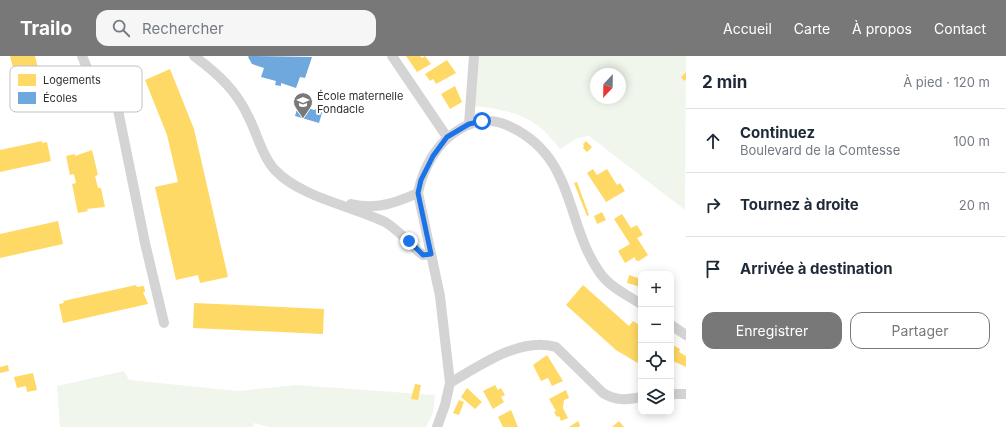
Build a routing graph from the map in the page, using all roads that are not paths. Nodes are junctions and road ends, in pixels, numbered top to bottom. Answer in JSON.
{"nodes":[{"id":1,"x":82,"y":56,"type":"edge"},
{"id":2,"x":194,"y":56,"type":"edge"},
{"id":3,"x":392,"y":56,"type":"edge"},
{"id":4,"x":474,"y":56,"type":"edge"},
{"id":5,"x":86,"y":66,"type":"edge"},
{"id":6,"x":118,"y":112,"type":"edge"},
{"id":7,"x":469,"y":124,"type":"junction"},
{"id":8,"x":447,"y":137,"type":"junction"},
{"id":9,"x":418,"y":193,"type":"junction"},
{"id":10,"x":325,"y":198,"type":"junction"},
{"id":11,"x":431,"y":254,"type":"junction"},
{"id":12,"x":638,"y":302,"type":"edge"},
{"id":13,"x":164,"y":323,"type":"dead end"},
{"id":14,"x":674,"y":327,"type":"edge"},
{"id":15,"x":686,"y":335,"type":"edge"},
{"id":16,"x":450,"y":383,"type":"junction"},
{"id":17,"x":674,"y":394,"type":"edge"},
{"id":18,"x":686,"y":394,"type":"edge"},
{"id":19,"x":638,"y":398,"type":"edge"},
{"id":20,"x":437,"y":427,"type":"edge"}],
"edges":[{"from":1,"to":5,"type":"street"},
{"from":2,"to":10,"type":"street"},
{"from":3,"to":8,"type":"street"},
{"from":4,"to":7,"type":"street"},
{"from":6,"to":13,"type":"street"},
{"from":7,"to":8,"type":"street"},
{"from":7,"to":12,"type":"street"},
{"from":8,"to":9,"type":"street"},
{"from":9,"to":10,"type":"street"},
{"from":9,"to":11,"type":"street"},
{"from":10,"to":11,"type":"street"},
{"from":11,"to":16,"type":"street"},
{"from":14,"to":15,"type":"street"},
{"from":16,"to":19,"type":"street"},
{"from":16,"to":20,"type":"street"},
{"from":17,"to":18,"type":"street"}]}
